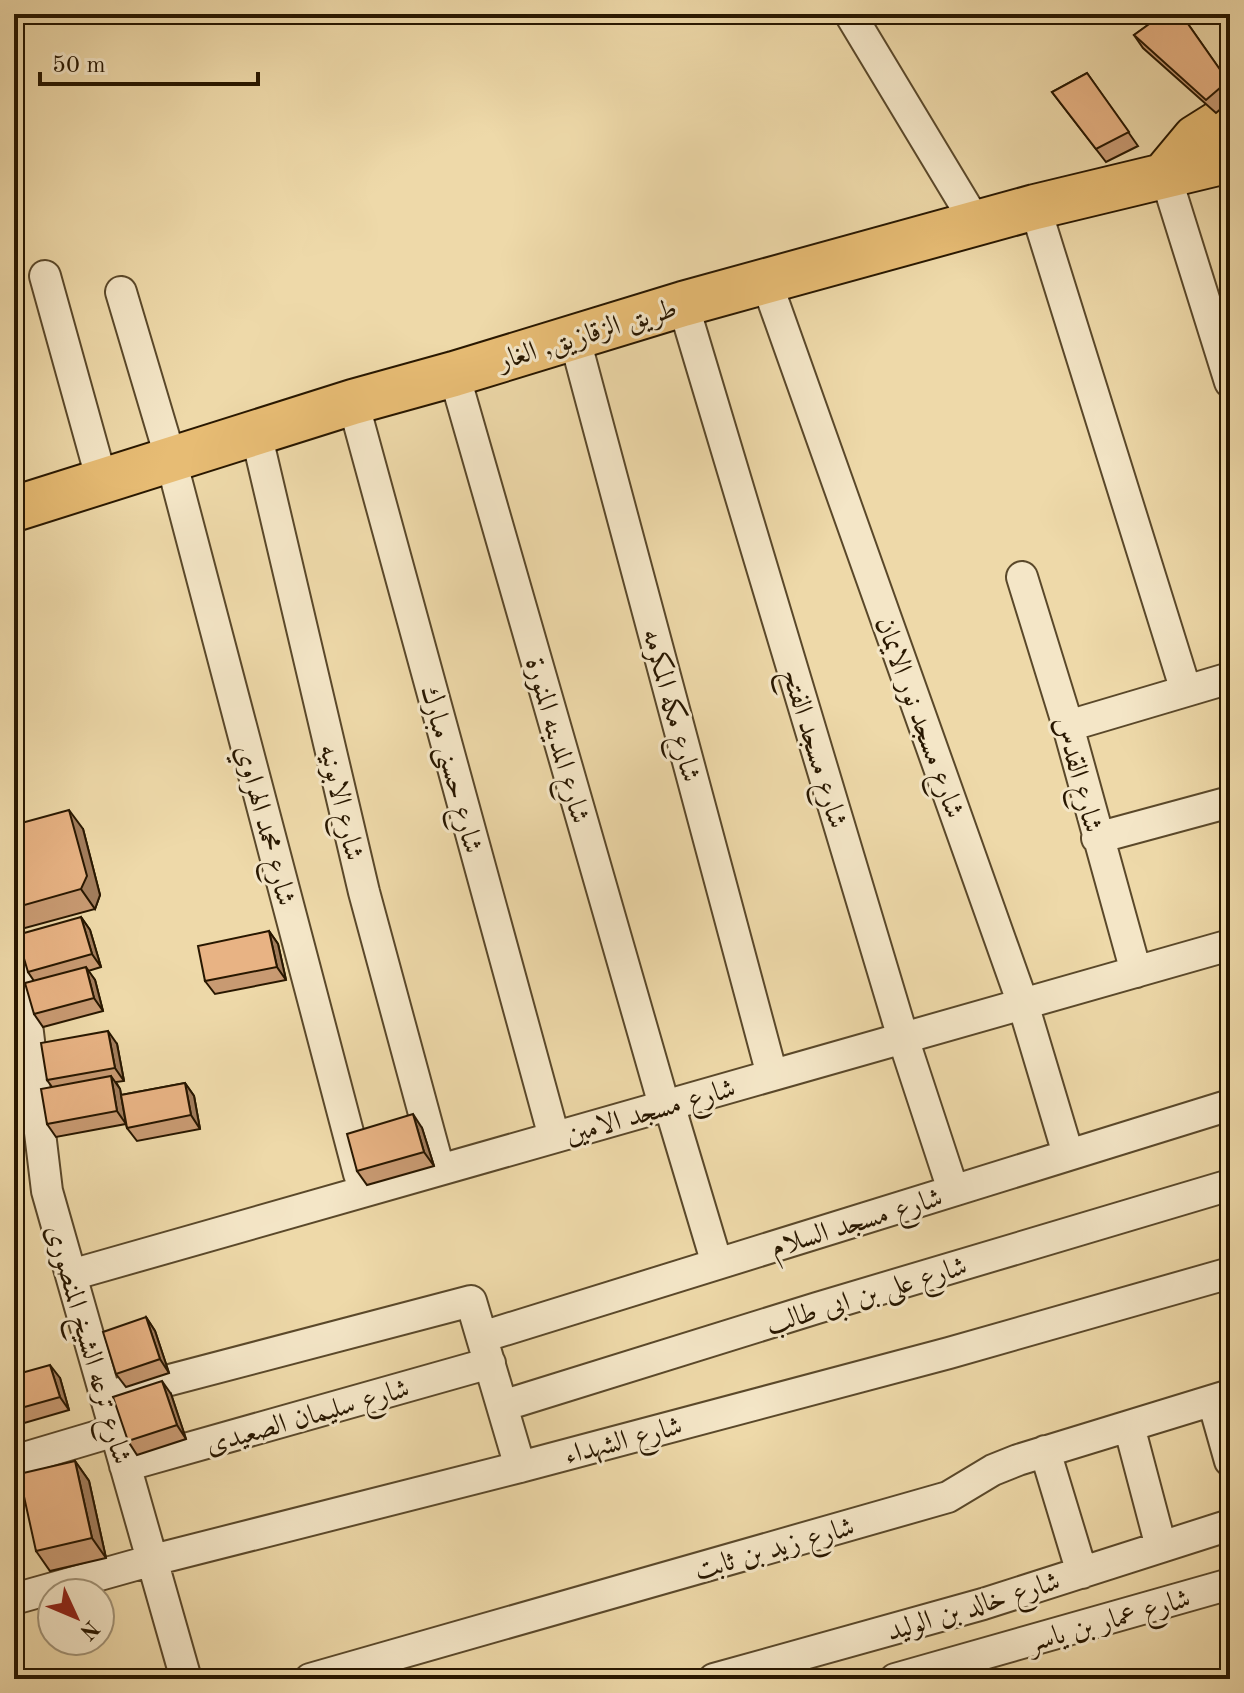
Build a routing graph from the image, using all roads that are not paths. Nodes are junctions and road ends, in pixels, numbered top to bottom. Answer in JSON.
{"nodes":[{"id":1,"x":850,"y":14,"type":"edge"},
{"id":2,"x":1230,"y":116,"type":"edge"},
{"id":3,"x":1230,"y":160,"type":"edge"},
{"id":4,"x":1165,"y":174,"type":"junction"},
{"id":5,"x":1035,"y":207,"type":"junction"},
{"id":6,"x":976,"y":223,"type":"junction"},
{"id":7,"x":45,"y":276,"type":"dead end"},
{"id":8,"x":766,"y":281,"type":"junction"},
{"id":9,"x":121,"y":292,"type":"dead end"},
{"id":10,"x":683,"y":304,"type":"junction"},
{"id":11,"x":574,"y":336,"type":"junction"},
{"id":12,"x":454,"y":374,"type":"junction"},
{"id":13,"x":1230,"y":382,"type":"edge"},
{"id":14,"x":353,"y":402,"type":"junction"},
{"id":15,"x":256,"y":433,"type":"junction"},
{"id":16,"x":171,"y":460,"type":"junction"},
{"id":17,"x":102,"y":481,"type":"junction"},
{"id":18,"x":15,"y":504,"type":"edge"},
{"id":19,"x":1022,"y":577,"type":"dead end"},
{"id":20,"x":1230,"y":678,"type":"edge"},
{"id":21,"x":1186,"y":691,"type":"junction"},
{"id":22,"x":1068,"y":726,"type":"junction"},
{"id":23,"x":1230,"y":802,"type":"edge"},
{"id":24,"x":1097,"y":838,"type":"junction"},
{"id":25,"x":1230,"y":945,"type":"edge"},
{"id":26,"x":14,"y":956,"type":"edge"},
{"id":27,"x":1136,"y":972,"type":"junction"},
{"id":28,"x":1023,"y":1004,"type":"junction"},
{"id":29,"x":903,"y":1038,"type":"junction"},
{"id":30,"x":772,"y":1075,"type":"junction"},
{"id":31,"x":666,"y":1105,"type":"junction"},
{"id":32,"x":1230,"y":1105,"type":"edge"},
{"id":33,"x":554,"y":1137,"type":"junction"},
{"id":34,"x":1068,"y":1154,"type":"junction"},
{"id":35,"x":439,"y":1169,"type":"junction"},
{"id":36,"x":1230,"y":1185,"type":"edge"},
{"id":37,"x":953,"y":1190,"type":"junction"},
{"id":38,"x":363,"y":1191,"type":"junction"},
{"id":39,"x":717,"y":1264,"type":"junction"},
{"id":40,"x":1230,"y":1273,"type":"edge"},
{"id":41,"x":71,"y":1275,"type":"junction"},
{"id":42,"x":486,"y":1350,"type":"junction"},
{"id":43,"x":105,"y":1397,"type":"junction"},
{"id":44,"x":1222,"y":1398,"type":"edge"},
{"id":45,"x":502,"y":1406,"type":"junction"},
{"id":46,"x":1129,"y":1426,"type":"junction"},
{"id":47,"x":115,"y":1431,"type":"junction"},
{"id":48,"x":1045,"y":1451,"type":"junction"},
{"id":49,"x":14,"y":1461,"type":"edge"},
{"id":50,"x":1230,"y":1461,"type":"edge"},
{"id":51,"x":125,"y":1466,"type":"junction"},
{"id":52,"x":520,"y":1467,"type":"junction"},
{"id":53,"x":1230,"y":1525,"type":"edge"},
{"id":54,"x":1161,"y":1547,"type":"junction"},
{"id":55,"x":153,"y":1560,"type":"junction"},
{"id":56,"x":1082,"y":1573,"type":"junction"},
{"id":57,"x":1230,"y":1584,"type":"edge"},
{"id":58,"x":14,"y":1599,"type":"edge"},
{"id":59,"x":186,"y":1679,"type":"edge"},
{"id":60,"x":310,"y":1679,"type":"edge"},
{"id":61,"x":714,"y":1679,"type":"edge"},
{"id":62,"x":895,"y":1679,"type":"edge"}],
"edges":[{"from":1,"to":6,"type":"street"},
{"from":2,"to":4,"type":"main road"},
{"from":3,"to":4,"type":"main road","name":"طريق الزقازيق, الغار"},
{"from":4,"to":5,"type":"main road","name":"طريق الزقازيق, الغار"},
{"from":4,"to":13,"type":"street"},
{"from":5,"to":6,"type":"main road","name":"طريق الزقازيق, الغار"},
{"from":5,"to":21,"type":"street"},
{"from":6,"to":8,"type":"main road","name":"طريق الزقازيق, الغار"},
{"from":7,"to":17,"type":"street"},
{"from":8,"to":10,"type":"main road","name":"طريق الزقازيق, الغار"},
{"from":8,"to":28,"type":"street","name":"شارع مسجد نور الايمان"},
{"from":9,"to":16,"type":"street","name":"شارع محمد الهراوي"},
{"from":10,"to":11,"type":"main road","name":"طريق الزقازيق, الغار"},
{"from":10,"to":29,"type":"street","name":"شارع مسجد الفتح"},
{"from":11,"to":12,"type":"main road","name":"طريق الزقازيق, الغار"},
{"from":11,"to":30,"type":"street","name":"شارع مكه المكرمه"},
{"from":12,"to":14,"type":"main road","name":"طريق الزقازيق, الغار"},
{"from":12,"to":31,"type":"street","name":"شارع المدينه المنورة"},
{"from":14,"to":15,"type":"main road","name":"طريق الزقازيق, الغار"},
{"from":14,"to":33,"type":"street","name":"شارع حسنى مبارك"},
{"from":15,"to":16,"type":"main road","name":"طريق الزقازيق, الغار"},
{"from":15,"to":35,"type":"street","name":"شارع الابونيه"},
{"from":16,"to":17,"type":"main road","name":"طريق الزقازيق, الغار"},
{"from":16,"to":38,"type":"street","name":"شارع محمد الهراوي"},
{"from":17,"to":18,"type":"main road","name":"طريق الزقازيق, الغار"},
{"from":19,"to":22,"type":"street","name":"شارع القدس"},
{"from":20,"to":21,"type":"street"},
{"from":21,"to":22,"type":"street"},
{"from":22,"to":24,"type":"street","name":"شارع القدس"},
{"from":23,"to":24,"type":"street"},
{"from":24,"to":27,"type":"street","name":"شارع القدس"},
{"from":25,"to":27,"type":"street","name":"شارع مسجد الامين"},
{"from":26,"to":41,"type":"street","name":"شارع ترعه الشيخ المنصورى"},
{"from":27,"to":28,"type":"street","name":"شارع مسجد الامين"},
{"from":28,"to":29,"type":"street","name":"شارع مسجد الامين"},
{"from":28,"to":34,"type":"street","name":"شارع مسجد نور الايمان"},
{"from":29,"to":30,"type":"street","name":"شارع مسجد الامين"},
{"from":29,"to":37,"type":"street","name":"شارع مسجد الفتح"},
{"from":30,"to":31,"type":"street","name":"شارع مسجد الامين"},
{"from":31,"to":33,"type":"street","name":"شارع مسجد الامين"},
{"from":31,"to":39,"type":"street","name":"شارع المدينه المنورة"},
{"from":32,"to":34,"type":"street","name":"شارع مسجد السلام"},
{"from":33,"to":35,"type":"street","name":"شارع مسجد الامين"},
{"from":34,"to":37,"type":"street","name":"شارع مسجد السلام"},
{"from":35,"to":38,"type":"street","name":"شارع مسجد الامين"},
{"from":36,"to":45,"type":"street","name":"شارع على بن ابى طالب"},
{"from":37,"to":39,"type":"street","name":"شارع مسجد السلام"},
{"from":38,"to":41,"type":"street","name":"شارع مسجد الامين"},
{"from":39,"to":42,"type":"street","name":"شارع مسجد السلام"},
{"from":40,"to":52,"type":"street","name":"شارع الشهداء"},
{"from":41,"to":43,"type":"street","name":"شارع ترعه الشيخ المنصورى"},
{"from":42,"to":43,"type":"street"},
{"from":42,"to":45,"type":"street"},
{"from":42,"to":51,"type":"street","name":"شارع سليمان الصعيدى"},
{"from":43,"to":47,"type":"street","name":"شارع ترعه الشيخ المنصورى"},
{"from":44,"to":46,"type":"street","name":"شارع زيد بن ثابت"},
{"from":44,"to":50,"type":"street"},
{"from":45,"to":52,"type":"street"},
{"from":46,"to":48,"type":"street","name":"شارع زيد بن ثابت"},
{"from":46,"to":54,"type":"street"},
{"from":47,"to":49,"type":"street"},
{"from":47,"to":51,"type":"street","name":"شارع ترعه الشيخ المنصورى"},
{"from":48,"to":56,"type":"street"},
{"from":48,"to":60,"type":"street","name":"شارع زيد بن ثابت"},
{"from":51,"to":55,"type":"street","name":"شارع ترعه الشيخ المنصورى"},
{"from":52,"to":55,"type":"street","name":"شارع الشهداء"},
{"from":53,"to":54,"type":"street","name":"شارع خالد بن الوليد"},
{"from":54,"to":56,"type":"street","name":"شارع خالد بن الوليد"},
{"from":55,"to":58,"type":"street","name":"شارع الشهداء"},
{"from":55,"to":59,"type":"street","name":"شارع ترعه الشيخ المنصورى"},
{"from":56,"to":61,"type":"street","name":"شارع خالد بن الوليد"},
{"from":57,"to":62,"type":"street","name":"شارع عمار بن ياسر"}]}
